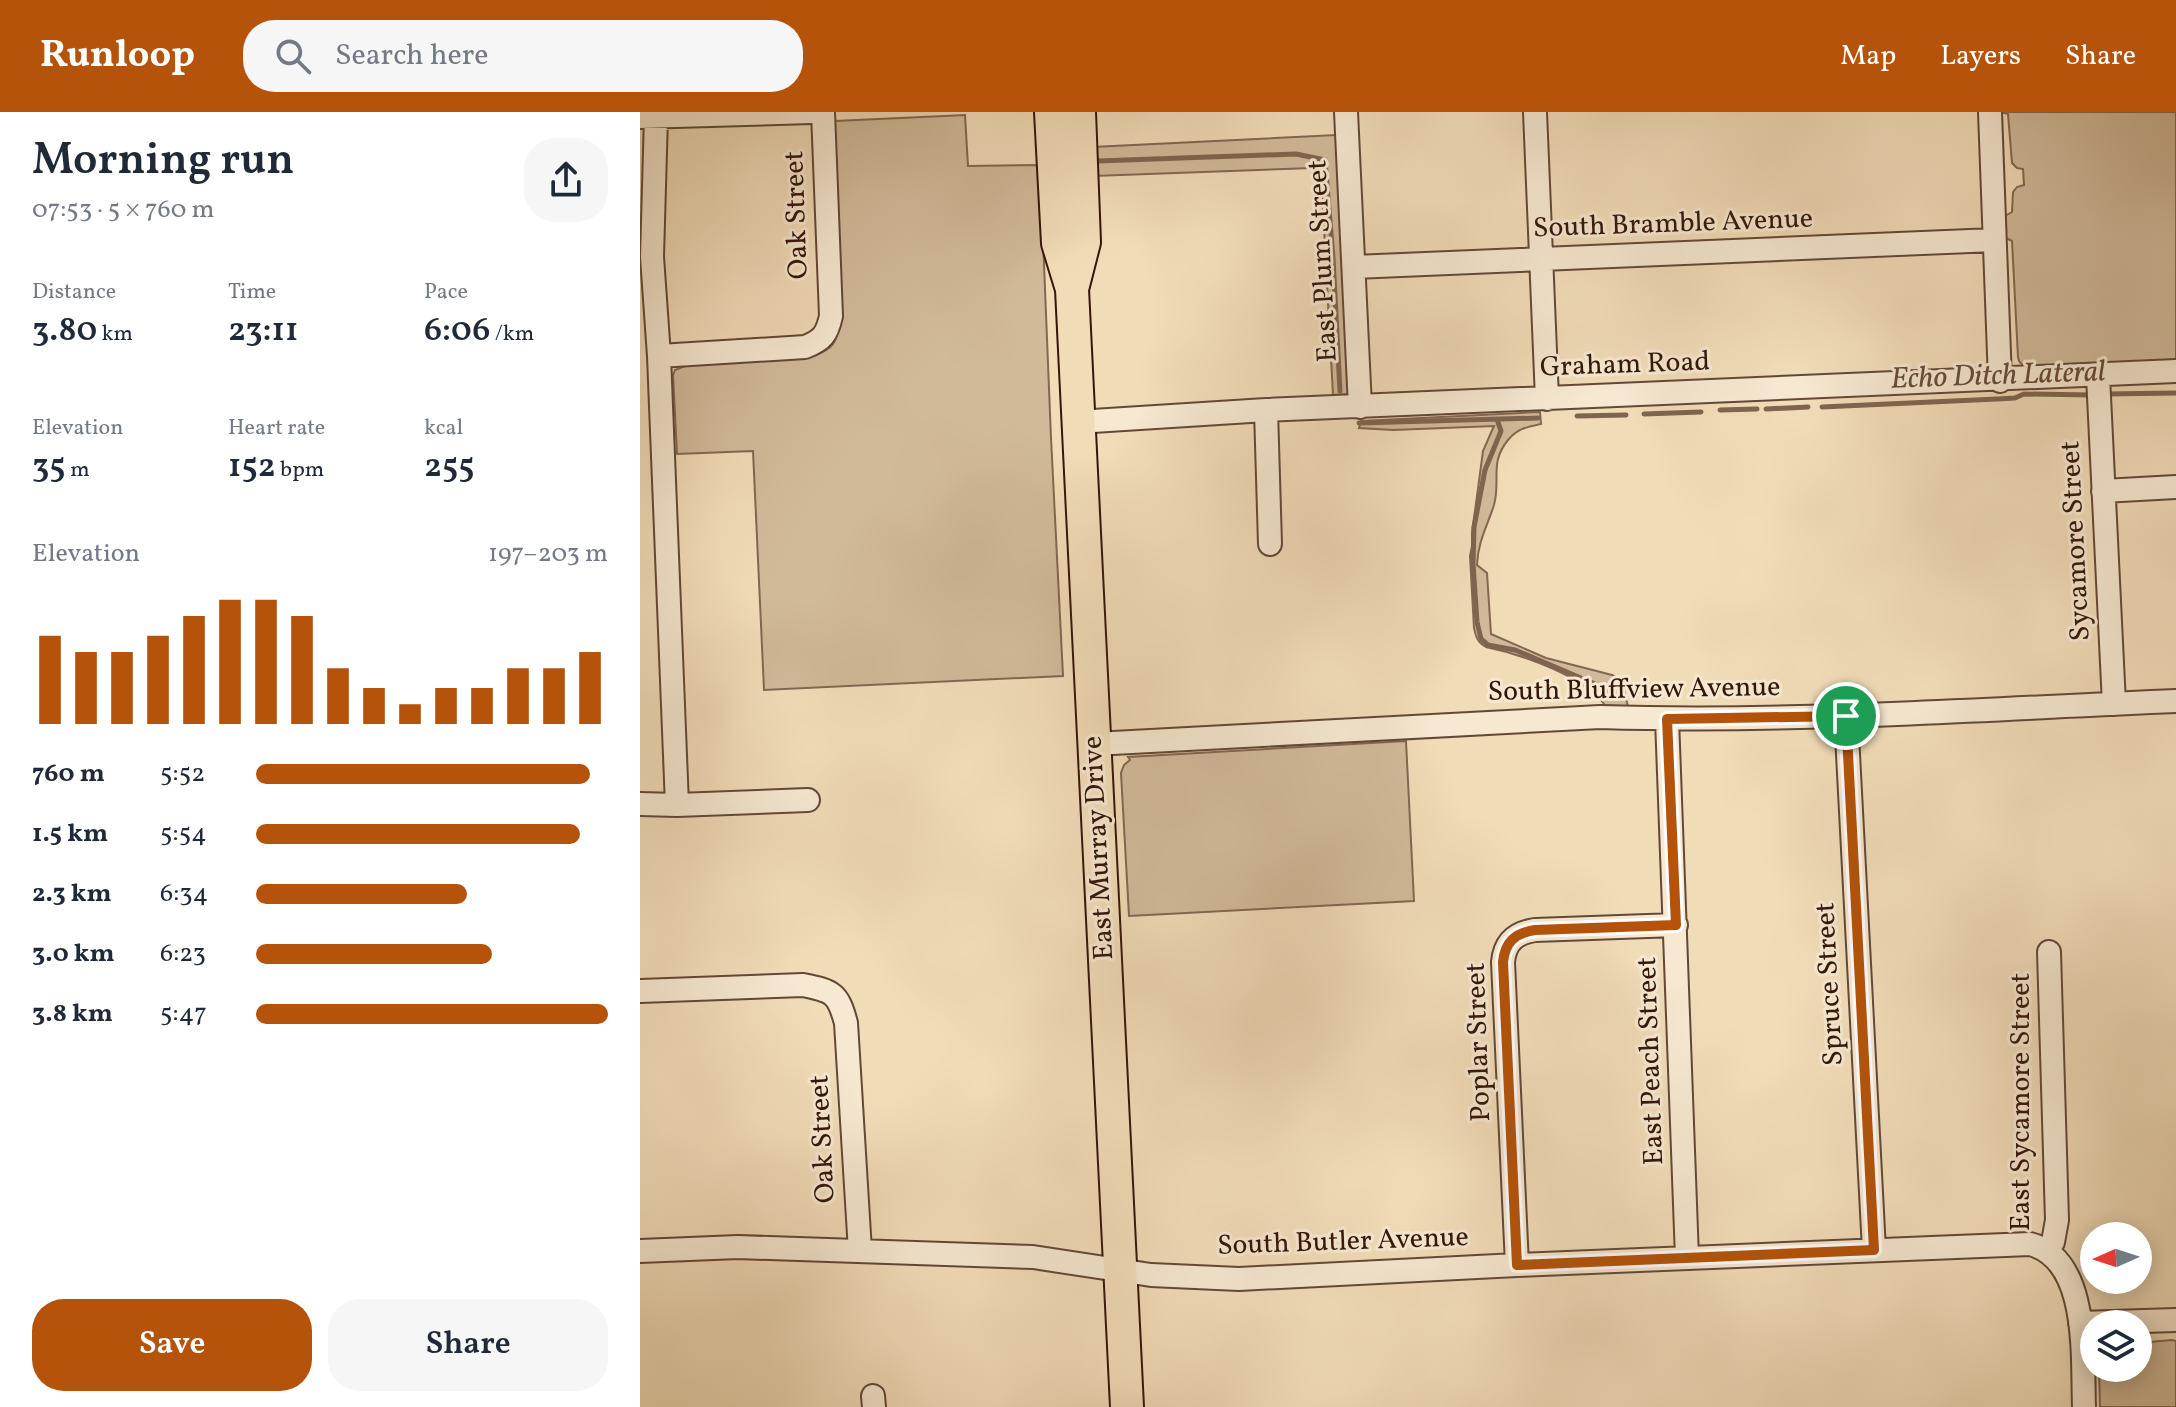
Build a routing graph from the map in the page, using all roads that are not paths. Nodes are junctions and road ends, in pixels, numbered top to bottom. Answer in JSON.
{"nodes":[{"id":1,"x":812,"y":112,"type":"edge"},
{"id":2,"x":823,"y":112,"type":"edge"},
{"id":3,"x":1051,"y":112,"type":"edge"},
{"id":4,"x":1079,"y":112,"type":"edge"},
{"id":5,"x":1346,"y":112,"type":"edge"},
{"id":6,"x":1535,"y":112,"type":"edge"},
{"id":7,"x":1990,"y":112,"type":"edge"},
{"id":8,"x":648,"y":117,"type":"edge"},
{"id":9,"x":1994,"y":240,"type":"junction"},
{"id":10,"x":1542,"y":259,"type":"junction"},
{"id":11,"x":1354,"y":267,"type":"junction"},
{"id":12,"x":1072,"y":289,"type":"junction"},
{"id":13,"x":659,"y":356,"type":"junction"},
{"id":14,"x":2176,"y":371,"type":"edge"},
{"id":15,"x":2098,"y":376,"type":"junction"},
{"id":16,"x":2000,"y":381,"type":"junction"},
{"id":17,"x":1547,"y":399,"type":"junction"},
{"id":18,"x":1360,"y":407,"type":"junction"},
{"id":19,"x":1266,"y":410,"type":"junction"},
{"id":20,"x":1077,"y":422,"type":"junction"},
{"id":21,"x":2176,"y":487,"type":"edge"},
{"id":22,"x":2103,"y":491,"type":"junction"},
{"id":23,"x":1270,"y":544,"type":"dead end"},
{"id":24,"x":2176,"y":701,"type":"edge"},
{"id":25,"x":2114,"y":704,"type":"junction"},
{"id":26,"x":1846,"y":716,"type":"junction"},
{"id":27,"x":1667,"y":719,"type":"junction"},
{"id":28,"x":1094,"y":744,"type":"junction"},
{"id":29,"x":808,"y":800,"type":"dead end"},
{"id":30,"x":640,"y":804,"type":"edge"},
{"id":31,"x":677,"y":805,"type":"junction"},
{"id":32,"x":1676,"y":925,"type":"junction"},
{"id":33,"x":2049,"y":952,"type":"dead end"},
{"id":34,"x":640,"y":991,"type":"edge"},
{"id":35,"x":1874,"y":1250,"type":"junction"},
{"id":36,"x":2048,"y":1250,"type":"junction"},
{"id":37,"x":640,"y":1251,"type":"edge"},
{"id":38,"x":860,"y":1251,"type":"junction"},
{"id":39,"x":1687,"y":1258,"type":"junction"},
{"id":40,"x":1517,"y":1265,"type":"junction"},
{"id":41,"x":1120,"y":1271,"type":"junction"},
{"id":42,"x":2176,"y":1320,"type":"edge"},
{"id":43,"x":2152,"y":1321,"type":"edge"},
{"id":44,"x":2080,"y":1323,"type":"edge"},
{"id":45,"x":2083,"y":1382,"type":"edge"},
{"id":46,"x":1127,"y":1407,"type":"edge"},
{"id":47,"x":2084,"y":1407,"type":"edge"}],
"edges":[{"from":1,"to":8,"type":"street"},
{"from":2,"to":13,"type":"street","name":"Oak Street"},
{"from":3,"to":12,"type":"highway","name":"East Murray Drive"},
{"from":4,"to":12,"type":"highway","name":"East Murray Drive"},
{"from":5,"to":11,"type":"street","name":"East Plum Street"},
{"from":6,"to":10,"type":"street"},
{"from":7,"to":9,"type":"street"},
{"from":8,"to":13,"type":"street"},
{"from":9,"to":10,"type":"street","name":"South Bramble Avenue"},
{"from":9,"to":16,"type":"street"},
{"from":10,"to":11,"type":"street","name":"South Bramble Avenue"},
{"from":10,"to":17,"type":"street"},
{"from":11,"to":18,"type":"street","name":"East Plum Street"},
{"from":12,"to":20,"type":"highway","name":"East Murray Drive"},
{"from":13,"to":31,"type":"street"},
{"from":14,"to":15,"type":"street","name":"Graham Road"},
{"from":15,"to":16,"type":"street","name":"Graham Road"},
{"from":15,"to":22,"type":"street","name":"Sycamore Street"},
{"from":16,"to":17,"type":"street","name":"Graham Road"},
{"from":17,"to":18,"type":"street","name":"Graham Road"},
{"from":18,"to":19,"type":"street","name":"Graham Road"},
{"from":19,"to":20,"type":"street","name":"Graham Road"},
{"from":19,"to":23,"type":"street"},
{"from":20,"to":28,"type":"highway","name":"East Murray Drive"},
{"from":21,"to":22,"type":"street"},
{"from":22,"to":25,"type":"street","name":"Sycamore Street"},
{"from":24,"to":25,"type":"street","name":"South Bluffview Avenue"},
{"from":25,"to":26,"type":"street","name":"South Bluffview Avenue"},
{"from":26,"to":27,"type":"street","name":"South Bluffview Avenue"},
{"from":26,"to":35,"type":"street","name":"Spruce Street"},
{"from":27,"to":28,"type":"street","name":"South Bluffview Avenue"},
{"from":27,"to":32,"type":"street","name":"East Peach Street"},
{"from":28,"to":41,"type":"highway","name":"East Murray Drive"},
{"from":29,"to":31,"type":"street"},
{"from":30,"to":31,"type":"street"},
{"from":32,"to":39,"type":"street","name":"East Peach Street"},
{"from":32,"to":40,"type":"street","name":"Poplar Street"},
{"from":33,"to":36,"type":"street","name":"East Sycamore Street"},
{"from":34,"to":38,"type":"street","name":"Oak Street"},
{"from":35,"to":36,"type":"street","name":"South Butler Avenue"},
{"from":35,"to":39,"type":"street","name":"South Butler Avenue"},
{"from":36,"to":44,"type":"street"},
{"from":37,"to":38,"type":"street","name":"South Butler Avenue"},
{"from":38,"to":41,"type":"street","name":"South Butler Avenue"},
{"from":39,"to":40,"type":"street","name":"South Butler Avenue"},
{"from":40,"to":41,"type":"street","name":"South Butler Avenue"},
{"from":41,"to":46,"type":"highway","name":"East Murray Drive"},
{"from":42,"to":43,"type":"street"},
{"from":45,"to":47,"type":"street"}]}
